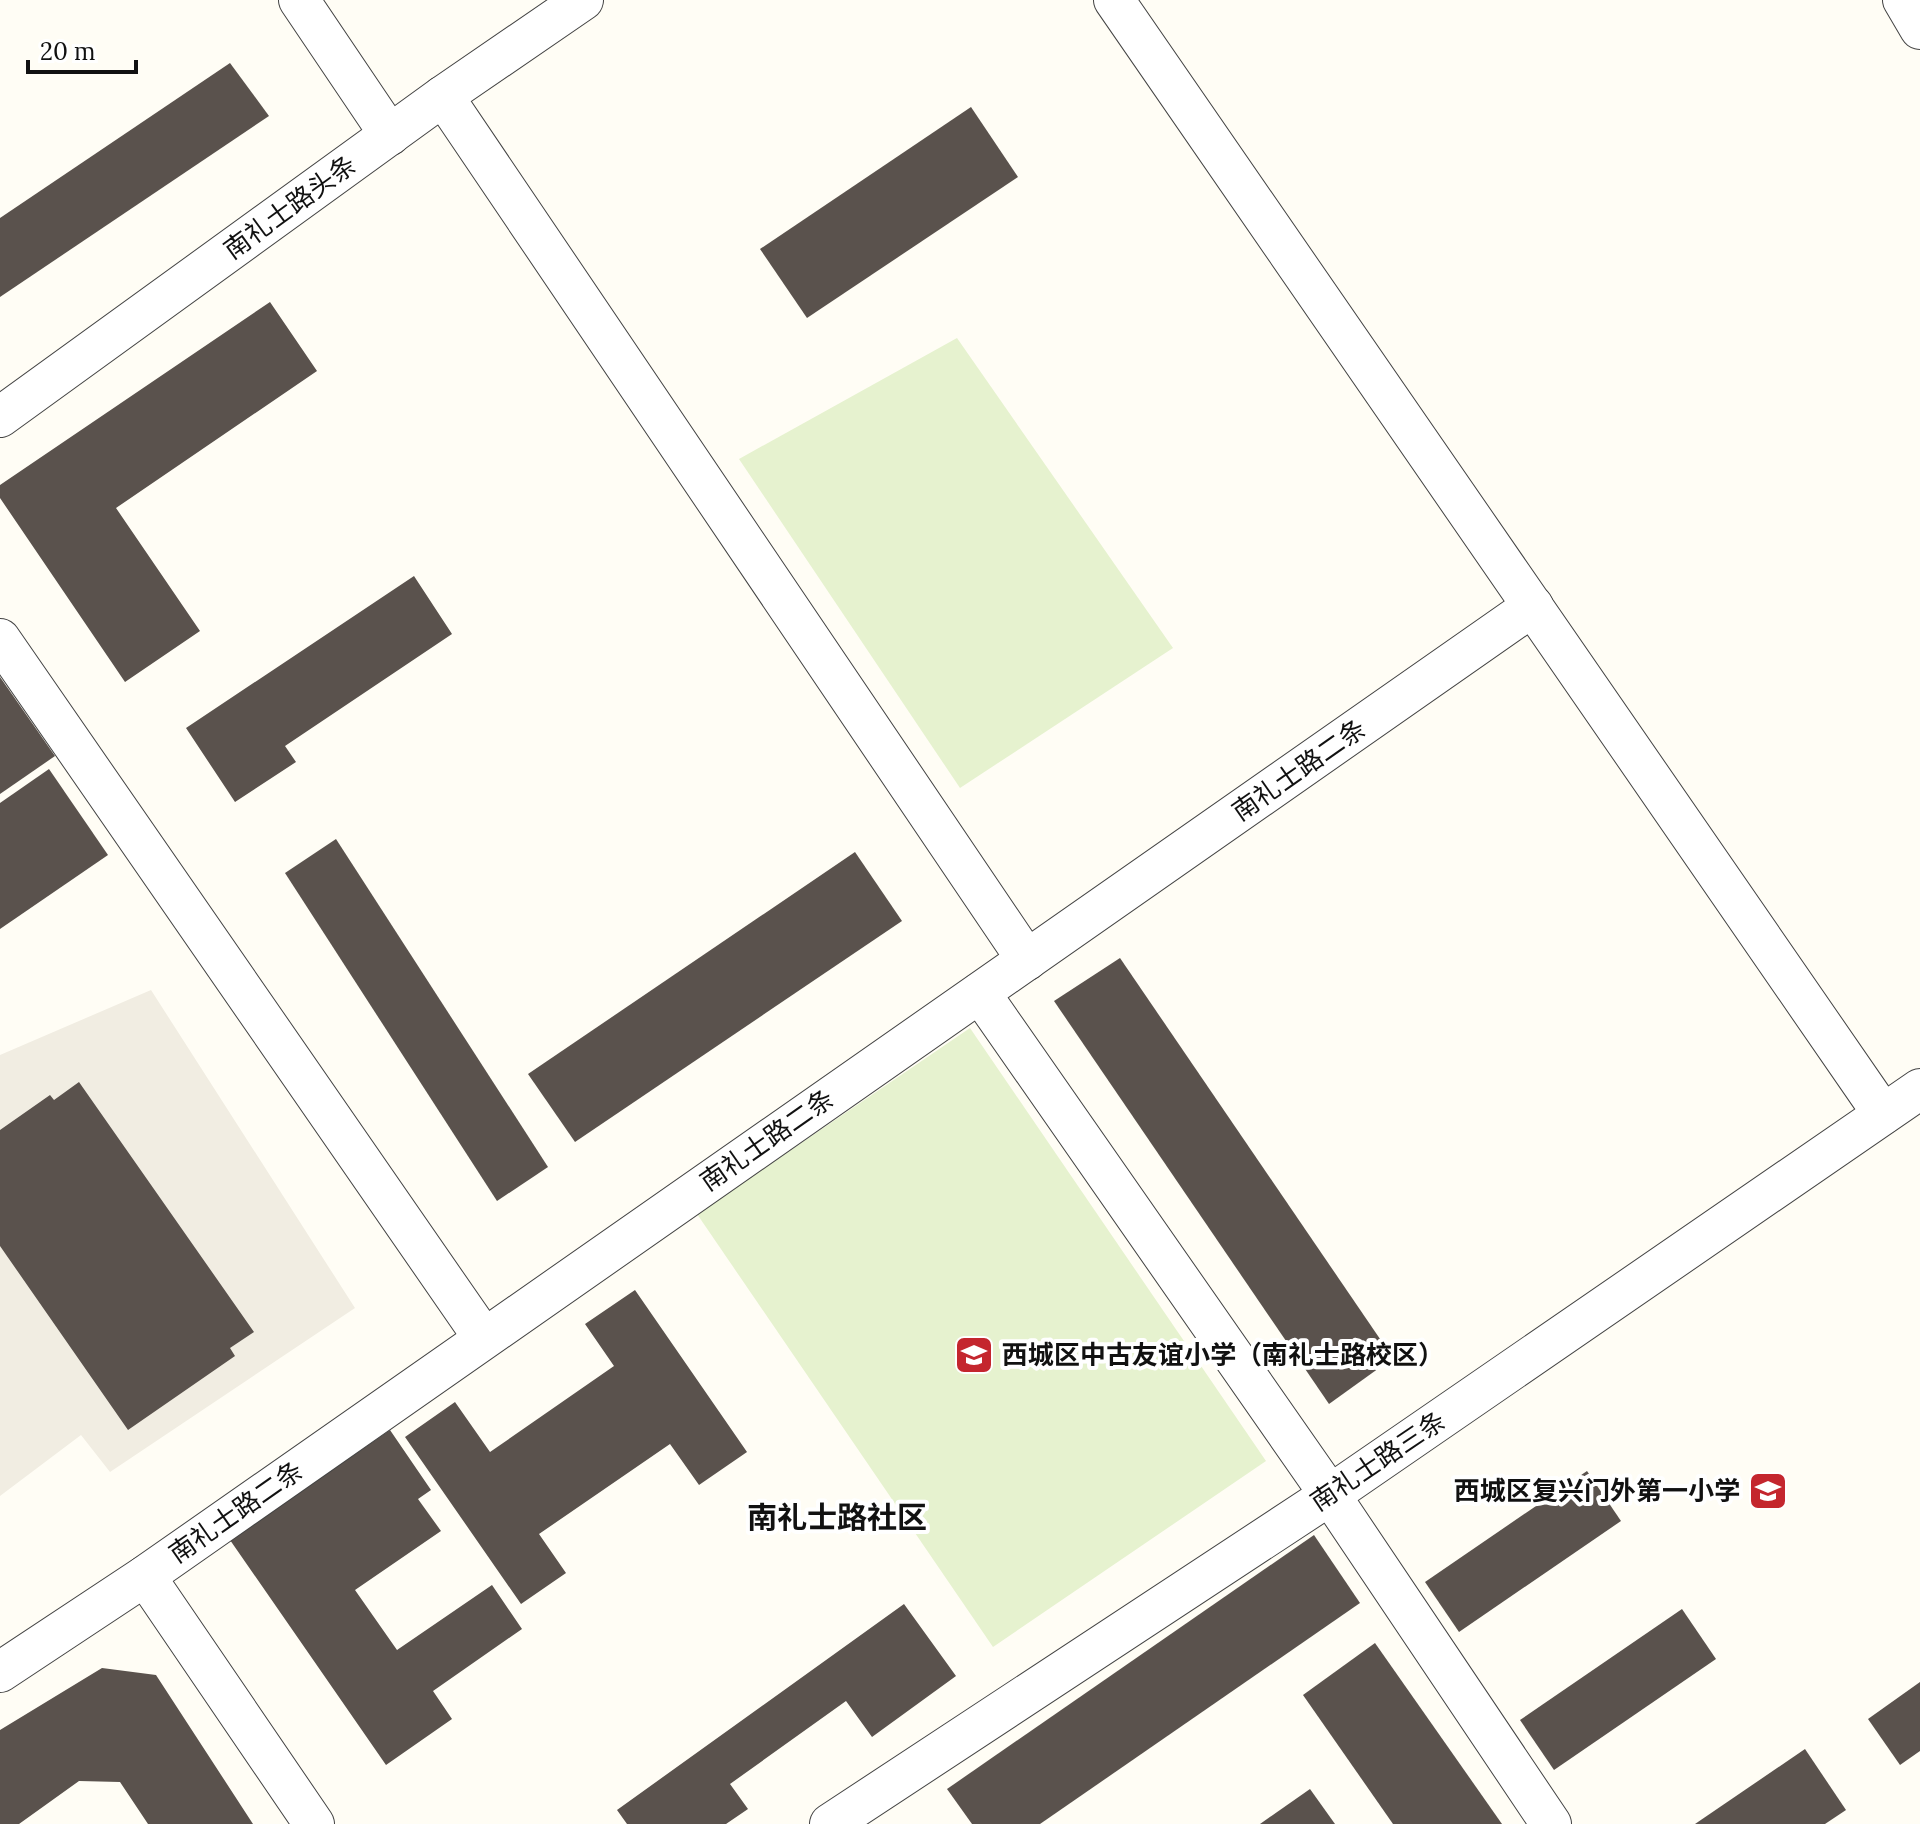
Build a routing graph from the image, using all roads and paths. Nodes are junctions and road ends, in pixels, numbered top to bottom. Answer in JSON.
{"nodes":[{"id":1,"x":299,"y":0,"type":"edge"},
{"id":2,"x":583,"y":0,"type":"edge"},
{"id":3,"x":1114,"y":0,"type":"edge"},
{"id":4,"x":1903,"y":0,"type":"edge"},
{"id":5,"x":1920,"y":29,"type":"edge"},
{"id":6,"x":443,"y":96,"type":"junction"},
{"id":7,"x":390,"y":135,"type":"junction"},
{"id":8,"x":0,"y":417,"type":"edge"},
{"id":9,"x":1533,"y":606,"type":"junction"},
{"id":10,"x":0,"y":639,"type":"edge"},
{"id":11,"x":1027,"y":960,"type":"junction"},
{"id":12,"x":980,"y":993,"type":"junction"},
{"id":13,"x":1920,"y":1089,"type":"edge"},
{"id":14,"x":1883,"y":1114,"type":"junction"},
{"id":15,"x":483,"y":1337,"type":"junction"},
{"id":16,"x":1330,"y":1495,"type":"junction"},
{"id":17,"x":145,"y":1576,"type":"junction"},
{"id":18,"x":0,"y":1672,"type":"edge"},
{"id":19,"x":314,"y":1824,"type":"edge"},
{"id":20,"x":830,"y":1824,"type":"edge"},
{"id":21,"x":1551,"y":1824,"type":"edge"}],
"edges":[{"from":1,"to":7,"type":"street"},
{"from":2,"to":6,"type":"street","name":"南礼士路头条"},
{"from":3,"to":9,"type":"street"},
{"from":4,"to":5,"type":"street"},
{"from":6,"to":7,"type":"street","name":"南礼士路头条"},
{"from":6,"to":11,"type":"street"},
{"from":7,"to":8,"type":"street","name":"南礼士路头条"},
{"from":9,"to":11,"type":"street","name":"南礼士路二条"},
{"from":9,"to":14,"type":"street"},
{"from":10,"to":15,"type":"street"},
{"from":11,"to":12,"type":"street","name":"南礼士路二条"},
{"from":12,"to":15,"type":"street","name":"南礼士路二条"},
{"from":12,"to":16,"type":"street"},
{"from":13,"to":14,"type":"street","name":"南礼士路三条"},
{"from":14,"to":16,"type":"street","name":"南礼士路三条"},
{"from":15,"to":17,"type":"street","name":"南礼士路二条"},
{"from":16,"to":20,"type":"street","name":"南礼士路三条"},
{"from":16,"to":21,"type":"street"},
{"from":17,"to":18,"type":"street","name":"南礼士路二条"},
{"from":17,"to":19,"type":"street"}]}
